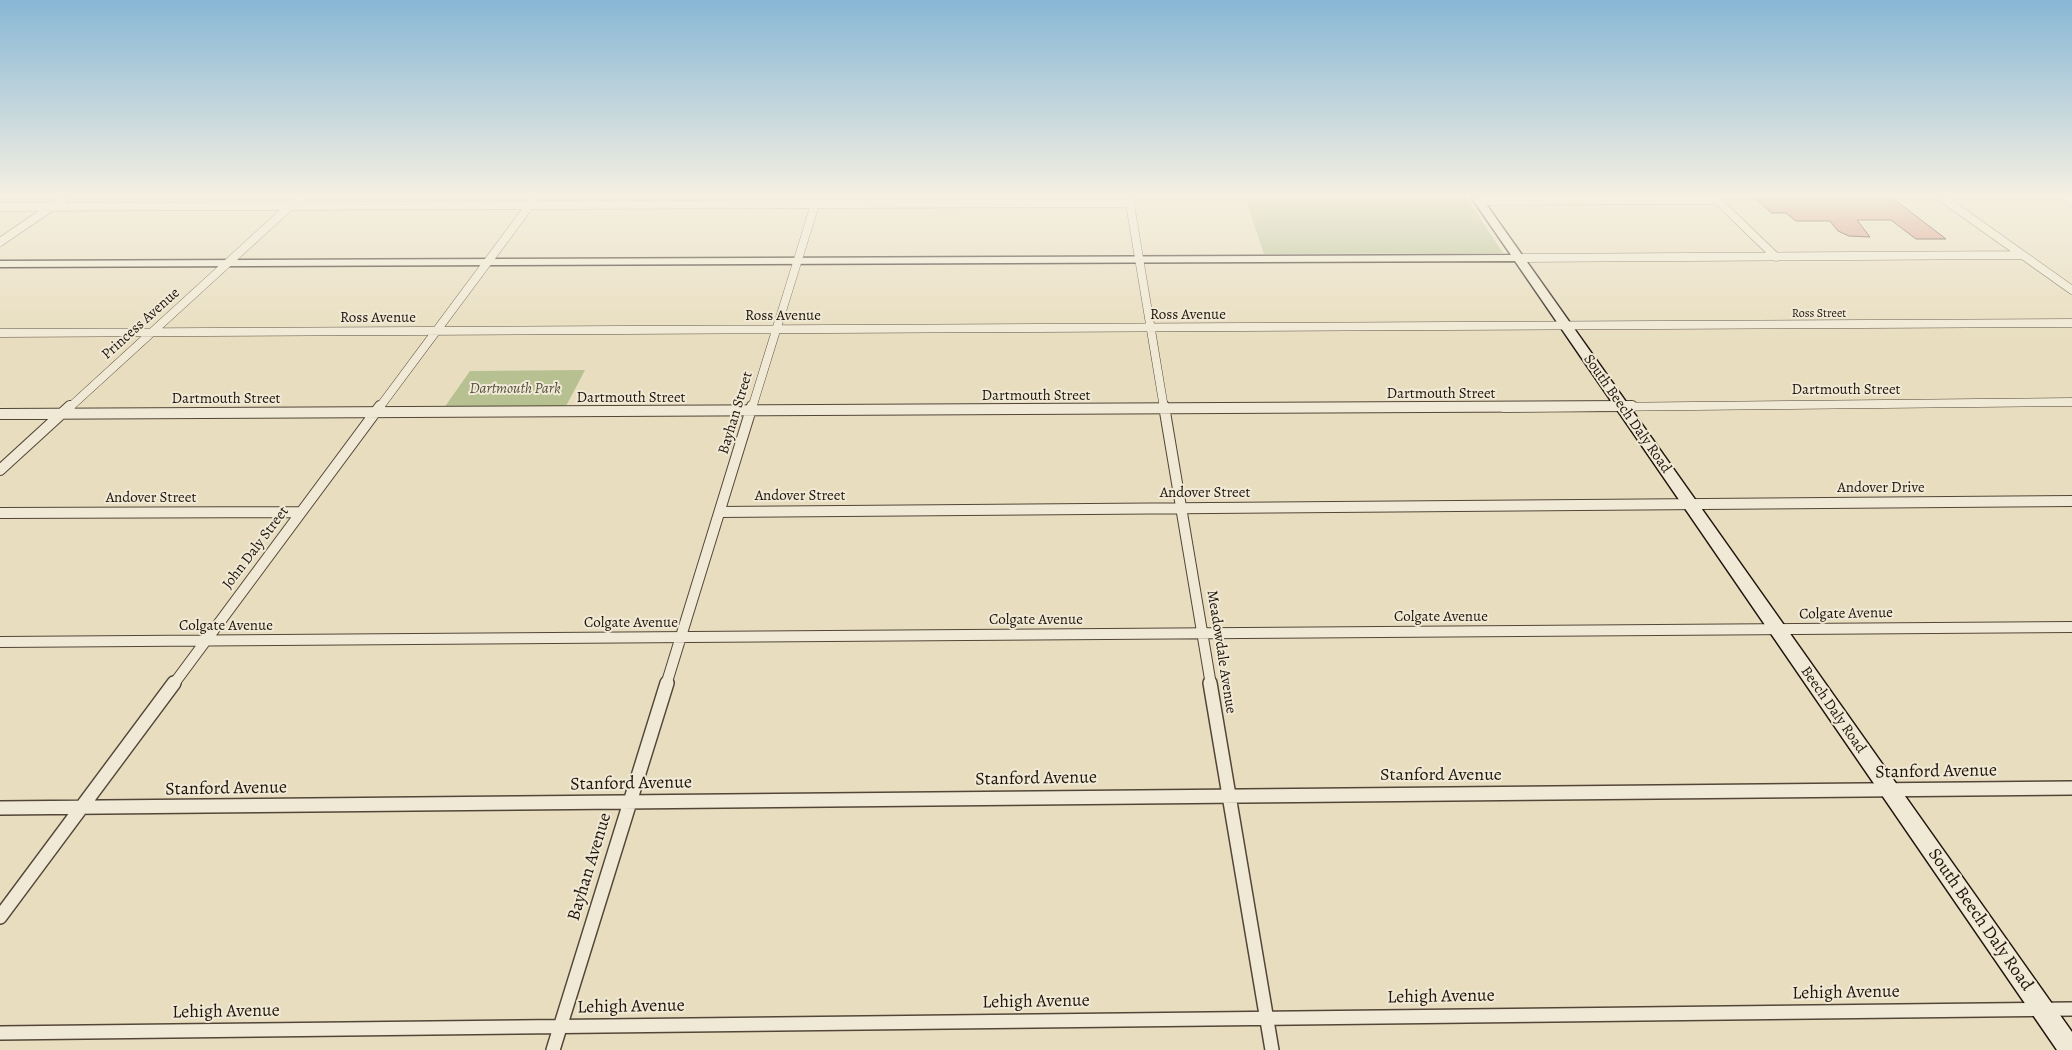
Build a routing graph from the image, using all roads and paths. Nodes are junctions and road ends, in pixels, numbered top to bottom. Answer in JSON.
{"nodes":[{"id":1,"x":247,"y":246,"type":"edge"},
{"id":2,"x":500,"y":246,"type":"edge"},
{"id":3,"x":802,"y":246,"type":"edge"},
{"id":4,"x":1138,"y":246,"type":"edge"},
{"id":5,"x":1510,"y":246,"type":"edge"},
{"id":6,"x":1765,"y":246,"type":"edge"},
{"id":7,"x":2009,"y":246,"type":"edge"},
{"id":8,"x":2022,"y":255,"type":"junction"},
{"id":9,"x":1518,"y":258,"type":"junction"},
{"id":10,"x":1778,"y":259,"type":"junction"},
{"id":11,"x":1140,"y":260,"type":"junction"},
{"id":12,"x":797,"y":261,"type":"junction"},
{"id":13,"x":488,"y":262,"type":"junction"},
{"id":14,"x":228,"y":263,"type":"junction"},
{"id":15,"x":0,"y":264,"type":"edge"},
{"id":16,"x":2072,"y":290,"type":"edge"},
{"id":17,"x":2072,"y":323,"type":"edge"},
{"id":18,"x":1566,"y":327,"type":"junction"},
{"id":19,"x":1152,"y":328,"type":"junction"},
{"id":20,"x":776,"y":330,"type":"junction"},
{"id":21,"x":436,"y":331,"type":"junction"},
{"id":22,"x":152,"y":332,"type":"junction"},
{"id":23,"x":0,"y":333,"type":"edge"},
{"id":24,"x":2072,"y":402,"type":"edge"},
{"id":25,"x":1621,"y":406,"type":"junction"},
{"id":26,"x":1166,"y":410,"type":"junction"},
{"id":27,"x":751,"y":411,"type":"junction"},
{"id":28,"x":376,"y":412,"type":"junction"},
{"id":29,"x":63,"y":413,"type":"junction"},
{"id":30,"x":0,"y":414,"type":"edge"},
{"id":31,"x":0,"y":470,"type":"edge"},
{"id":32,"x":2072,"y":501,"type":"edge"},
{"id":33,"x":1691,"y":505,"type":"junction"},
{"id":34,"x":1182,"y":508,"type":"junction"},
{"id":35,"x":301,"y":512,"type":"junction"},
{"id":36,"x":720,"y":512,"type":"junction"},
{"id":37,"x":0,"y":514,"type":"edge"},
{"id":38,"x":2072,"y":627,"type":"edge"},
{"id":39,"x":1778,"y":630,"type":"junction"},
{"id":40,"x":1202,"y":634,"type":"junction"},
{"id":41,"x":680,"y":638,"type":"junction"},
{"id":42,"x":206,"y":641,"type":"junction"},
{"id":43,"x":0,"y":642,"type":"edge"},
{"id":44,"x":2072,"y":788,"type":"edge"},
{"id":45,"x":1889,"y":790,"type":"junction"},
{"id":46,"x":1230,"y":795,"type":"junction"},
{"id":47,"x":630,"y":802,"type":"junction"},
{"id":48,"x":0,"y":808,"type":"edge"},
{"id":49,"x":81,"y":808,"type":"junction"},
{"id":50,"x":0,"y":917,"type":"edge"},
{"id":51,"x":2042,"y":1009,"type":"junction"},
{"id":52,"x":2072,"y":1009,"type":"edge"},
{"id":53,"x":1266,"y":1018,"type":"junction"},
{"id":54,"x":560,"y":1027,"type":"junction"},
{"id":55,"x":0,"y":1033,"type":"edge"},
{"id":56,"x":553,"y":1050,"type":"edge"},
{"id":57,"x":1272,"y":1050,"type":"edge"},
{"id":58,"x":2071,"y":1050,"type":"edge"}],
"edges":[{"from":1,"to":14,"type":"street","name":"Princess Avenue"},
{"from":2,"to":13,"type":"street","name":"John Daly Street"},
{"from":3,"to":12,"type":"street","name":"Bayhan Street"},
{"from":4,"to":11,"type":"street","name":"Meadowdale Avenue"},
{"from":5,"to":9,"type":"street","name":"South Beech Daly Road"},
{"from":6,"to":10,"type":"street"},
{"from":7,"to":8,"type":"street"},
{"from":8,"to":10,"type":"street"},
{"from":8,"to":16,"type":"street"},
{"from":9,"to":10,"type":"street"},
{"from":9,"to":11,"type":"street"},
{"from":9,"to":18,"type":"street","name":"South Beech Daly Road"},
{"from":11,"to":12,"type":"street"},
{"from":11,"to":19,"type":"street","name":"Meadowdale Avenue"},
{"from":12,"to":13,"type":"street"},
{"from":12,"to":20,"type":"street","name":"Bayhan Street"},
{"from":13,"to":14,"type":"street"},
{"from":13,"to":21,"type":"street","name":"John Daly Street"},
{"from":14,"to":15,"type":"street"},
{"from":14,"to":22,"type":"street","name":"Princess Avenue"},
{"from":17,"to":18,"type":"street","name":"Ross Street"},
{"from":18,"to":19,"type":"street","name":"Ross Avenue"},
{"from":18,"to":25,"type":"street","name":"South Beech Daly Road"},
{"from":19,"to":20,"type":"street","name":"Ross Avenue"},
{"from":19,"to":26,"type":"street","name":"Meadowdale Avenue"},
{"from":20,"to":21,"type":"street","name":"Ross Avenue"},
{"from":20,"to":27,"type":"street","name":"Bayhan Street"},
{"from":21,"to":22,"type":"street","name":"Ross Avenue"},
{"from":21,"to":28,"type":"street","name":"John Daly Street"},
{"from":22,"to":23,"type":"street","name":"Ross Avenue"},
{"from":22,"to":29,"type":"street","name":"Princess Avenue"},
{"from":24,"to":25,"type":"street","name":"Dartmouth Street"},
{"from":25,"to":26,"type":"street","name":"Dartmouth Street"},
{"from":25,"to":33,"type":"street","name":"South Beech Daly Road"},
{"from":26,"to":27,"type":"street","name":"Dartmouth Street"},
{"from":26,"to":34,"type":"street","name":"Meadowdale Avenue"},
{"from":27,"to":28,"type":"street","name":"Dartmouth Street"},
{"from":27,"to":36,"type":"street","name":"Bayhan Street"},
{"from":28,"to":29,"type":"street","name":"Dartmouth Street"},
{"from":28,"to":35,"type":"street","name":"John Daly Street"},
{"from":29,"to":30,"type":"street","name":"Dartmouth Street"},
{"from":29,"to":31,"type":"street","name":"Princess Avenue"},
{"from":32,"to":33,"type":"street","name":"Andover Drive"},
{"from":33,"to":34,"type":"street","name":"Andover Street"},
{"from":33,"to":39,"type":"street","name":"South Beech Daly Road"},
{"from":34,"to":36,"type":"street","name":"Andover Street"},
{"from":34,"to":40,"type":"street","name":"Meadowdale Avenue"},
{"from":35,"to":37,"type":"street","name":"Andover Street"},
{"from":35,"to":42,"type":"street","name":"John Daly Street"},
{"from":36,"to":41,"type":"street","name":"Bayhan Street"},
{"from":38,"to":39,"type":"street","name":"Colgate Avenue"},
{"from":39,"to":40,"type":"street","name":"Colgate Avenue"},
{"from":39,"to":45,"type":"street","name":"Beech Daly Road"},
{"from":40,"to":41,"type":"street","name":"Colgate Avenue"},
{"from":40,"to":46,"type":"street","name":"Meadowdale Avenue"},
{"from":41,"to":42,"type":"street","name":"Colgate Avenue"},
{"from":41,"to":47,"type":"street","name":"Bayhan Avenue"},
{"from":42,"to":43,"type":"street","name":"Colgate Avenue"},
{"from":42,"to":49,"type":"street","name":"John Daly Street"},
{"from":44,"to":45,"type":"street","name":"Stanford Avenue"},
{"from":45,"to":46,"type":"street","name":"Stanford Avenue"},
{"from":45,"to":51,"type":"street","name":"South Beech Daly Road"},
{"from":46,"to":47,"type":"street","name":"Stanford Avenue"},
{"from":46,"to":53,"type":"street","name":"Meadowdale Avenue"},
{"from":47,"to":49,"type":"street","name":"Stanford Avenue"},
{"from":47,"to":54,"type":"street","name":"Bayhan Avenue"},
{"from":48,"to":49,"type":"street","name":"Stanford Avenue"},
{"from":49,"to":50,"type":"street","name":"John Daly Street"},
{"from":51,"to":52,"type":"street","name":"Lehigh Avenue"},
{"from":51,"to":53,"type":"street","name":"Lehigh Avenue"},
{"from":51,"to":58,"type":"street","name":"South Beech Daly Road"},
{"from":53,"to":54,"type":"street","name":"Lehigh Avenue"},
{"from":53,"to":57,"type":"street","name":"Meadowdale Avenue"},
{"from":54,"to":55,"type":"street","name":"Lehigh Avenue"},
{"from":54,"to":56,"type":"street","name":"Bayhan Avenue"}]}
